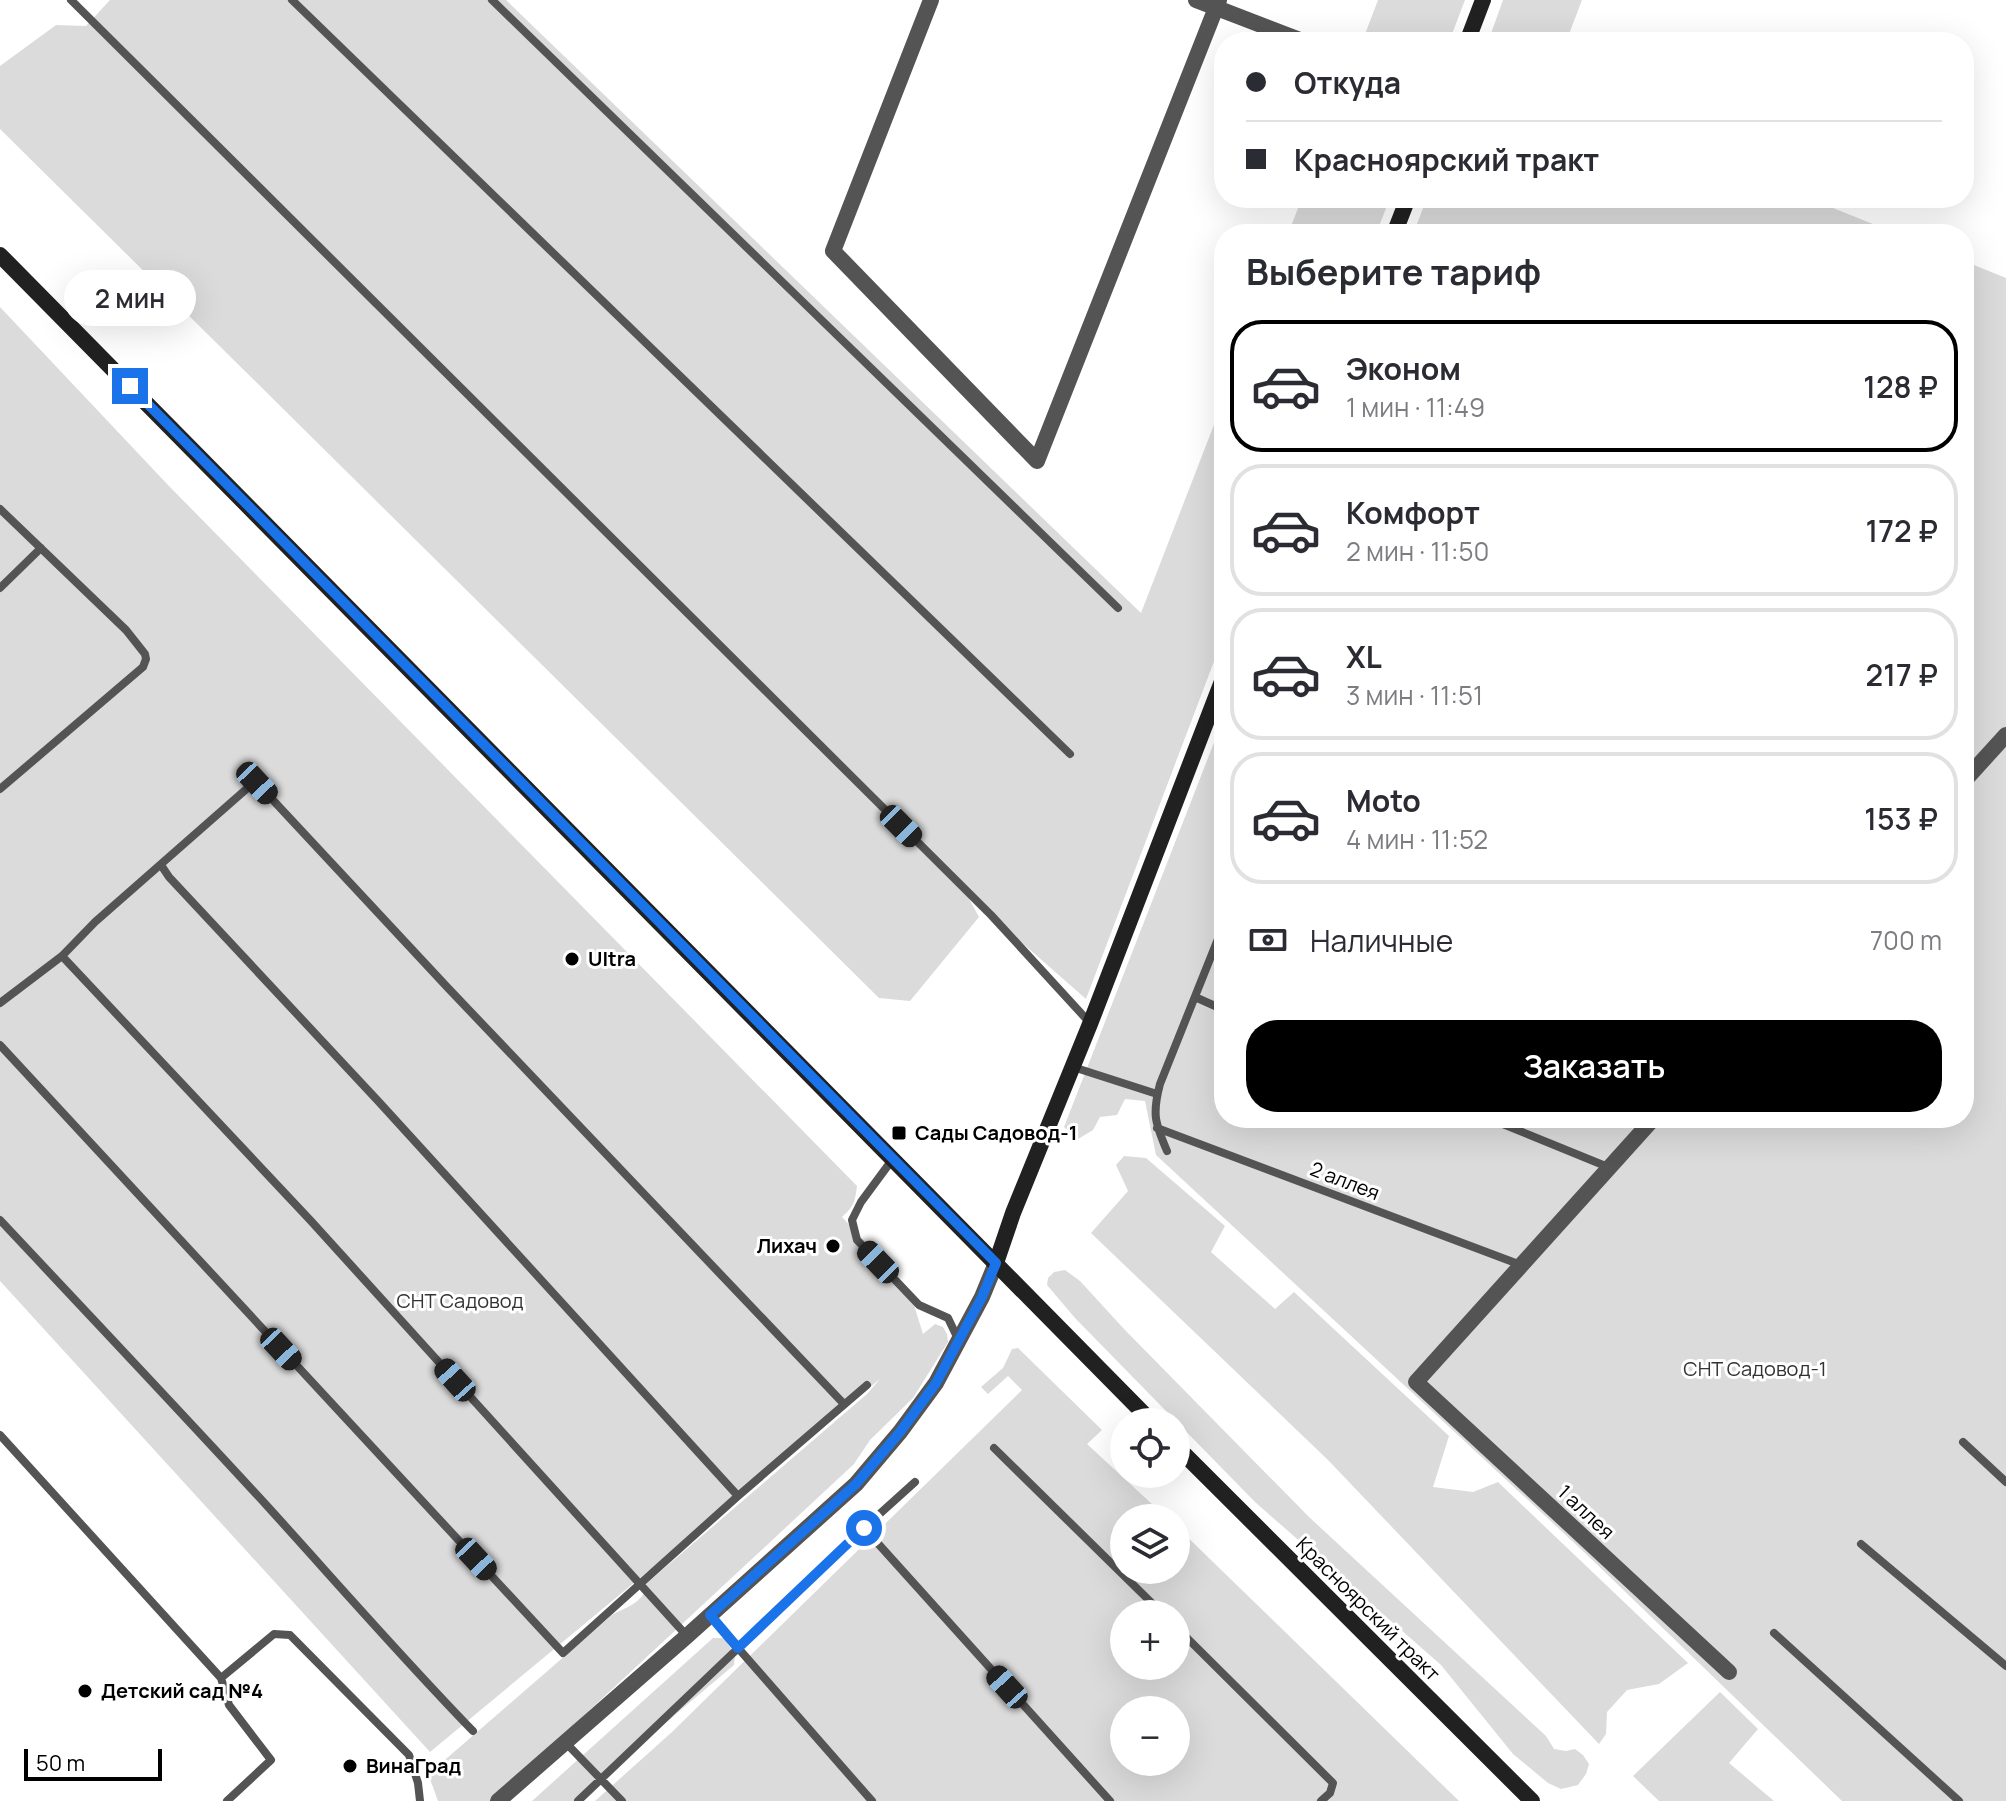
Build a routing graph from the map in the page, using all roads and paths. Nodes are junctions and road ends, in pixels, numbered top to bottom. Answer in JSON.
{"nodes":[{"id":1,"x":71,"y":0,"type":"edge"},
{"id":2,"x":292,"y":0,"type":"edge"},
{"id":3,"x":492,"y":0,"type":"edge"},
{"id":4,"x":931,"y":0,"type":"edge"},
{"id":5,"x":1196,"y":0,"type":"edge"},
{"id":6,"x":1483,"y":0,"type":"edge"},
{"id":7,"x":1218,"y":4,"type":"edge"},
{"id":8,"x":1282,"y":32,"type":"edge"},
{"id":9,"x":1471,"y":32,"type":"edge"},
{"id":10,"x":0,"y":255,"type":"edge"},
{"id":11,"x":0,"y":509,"type":"edge"},
{"id":12,"x":41,"y":548,"type":"junction"},
{"id":13,"x":0,"y":588,"type":"edge"},
{"id":14,"x":1118,"y":608,"type":"dead end"},
{"id":15,"x":1214,"y":702,"type":"edge"},
{"id":16,"x":2006,"y":735,"type":"edge"},
{"id":17,"x":1070,"y":754,"type":"dead end"},
{"id":18,"x":1974,"y":770,"type":"edge"},
{"id":19,"x":0,"y":789,"type":"edge"},
{"id":20,"x":161,"y":865,"type":"junction"},
{"id":21,"x":1214,"y":949,"type":"edge"},
{"id":22,"x":62,"y":956,"type":"junction"},
{"id":23,"x":1195,"y":997,"type":"junction"},
{"id":24,"x":0,"y":1003,"type":"edge"},
{"id":25,"x":1214,"y":1006,"type":"edge"},
{"id":26,"x":1090,"y":1024,"type":"junction"},
{"id":27,"x":0,"y":1045,"type":"edge"},
{"id":28,"x":1072,"y":1067,"type":"junction"},
{"id":29,"x":1157,"y":1094,"type":"junction"},
{"id":30,"x":1157,"y":1128,"type":"junction"},
{"id":31,"x":1512,"y":1128,"type":"edge"},
{"id":32,"x":1645,"y":1128,"type":"edge"},
{"id":33,"x":1167,"y":1151,"type":"dead end"},
{"id":34,"x":893,"y":1159,"type":"junction"},
{"id":35,"x":1609,"y":1168,"type":"junction"},
{"id":36,"x":0,"y":1220,"type":"edge"},
{"id":37,"x":996,"y":1263,"type":"junction"},
{"id":38,"x":1521,"y":1265,"type":"junction"},
{"id":39,"x":959,"y":1342,"type":"junction"},
{"id":40,"x":867,"y":1385,"type":"dead end"},
{"id":41,"x":843,"y":1403,"type":"junction"},
{"id":42,"x":1138,"y":1408,"type":"edge"},
{"id":43,"x":0,"y":1435,"type":"edge"},
{"id":44,"x":1963,"y":1442,"type":"dead end"},
{"id":45,"x":994,"y":1448,"type":"dead end"},
{"id":46,"x":1190,"y":1460,"type":"edge"},
{"id":47,"x":915,"y":1482,"type":"dead end"},
{"id":48,"x":2006,"y":1482,"type":"edge"},
{"id":49,"x":738,"y":1496,"type":"junction"},
{"id":50,"x":864,"y":1528,"type":"junction"},
{"id":51,"x":1861,"y":1544,"type":"dead end"},
{"id":52,"x":640,"y":1583,"type":"junction"},
{"id":53,"x":1149,"y":1600,"type":"edge"},
{"id":54,"x":710,"y":1615,"type":"junction"},
{"id":55,"x":1774,"y":1633,"type":"dead end"},
{"id":56,"x":687,"y":1636,"type":"junction"},
{"id":57,"x":1190,"y":1641,"type":"edge"},
{"id":58,"x":738,"y":1648,"type":"junction"},
{"id":59,"x":2006,"y":1666,"type":"edge"},
{"id":60,"x":1729,"y":1672,"type":"dead end"},
{"id":61,"x":221,"y":1678,"type":"junction"},
{"id":62,"x":473,"y":1731,"type":"dead end"},
{"id":63,"x":565,"y":1742,"type":"junction"},
{"id":64,"x":601,"y":1779,"type":"junction"},
{"id":65,"x":227,"y":1801,"type":"edge"},
{"id":66,"x":420,"y":1801,"type":"edge"},
{"id":67,"x":498,"y":1801,"type":"edge"},
{"id":68,"x":578,"y":1801,"type":"edge"},
{"id":69,"x":622,"y":1801,"type":"edge"},
{"id":70,"x":872,"y":1801,"type":"edge"},
{"id":71,"x":1110,"y":1801,"type":"edge"},
{"id":72,"x":1321,"y":1801,"type":"edge"},
{"id":73,"x":1532,"y":1801,"type":"edge"},
{"id":74,"x":1959,"y":1801,"type":"edge"}],
"edges":[{"from":1,"to":26,"type":"lane"},
{"from":2,"to":17,"type":"lane"},
{"from":3,"to":14,"type":"lane"},
{"from":4,"to":7,"type":"street"},
{"from":5,"to":7,"type":"street"},
{"from":6,"to":9,"type":"main road"},
{"from":7,"to":8,"type":"street"},
{"from":10,"to":34,"type":"main road"},
{"from":11,"to":12,"type":"lane"},
{"from":12,"to":13,"type":"lane"},
{"from":12,"to":19,"type":"lane"},
{"from":15,"to":26,"type":"main road"},
{"from":16,"to":18,"type":"street"},
{"from":20,"to":22,"type":"lane"},
{"from":20,"to":41,"type":"lane"},
{"from":20,"to":49,"type":"lane"},
{"from":21,"to":23,"type":"lane"},
{"from":22,"to":24,"type":"lane"},
{"from":22,"to":52,"type":"lane"},
{"from":23,"to":25,"type":"lane"},
{"from":23,"to":29,"type":"lane"},
{"from":26,"to":28,"type":"main road"},
{"from":27,"to":52,"type":"lane"},
{"from":28,"to":29,"type":"lane"},
{"from":28,"to":37,"type":"main road"},
{"from":29,"to":30,"type":"lane"},
{"from":30,"to":33,"type":"lane"},
{"from":30,"to":38,"type":"lane","name":"2 аллея"},
{"from":31,"to":35,"type":"lane"},
{"from":32,"to":35,"type":"street"},
{"from":34,"to":37,"type":"main road"},
{"from":34,"to":39,"type":"lane"},
{"from":35,"to":38,"type":"street"},
{"from":36,"to":62,"type":"lane"},
{"from":37,"to":39,"type":"street"},
{"from":37,"to":42,"type":"main road"},
{"from":38,"to":60,"type":"street","name":"1 аллея"},
{"from":39,"to":54,"type":"street"},
{"from":40,"to":41,"type":"lane"},
{"from":41,"to":49,"type":"lane"},
{"from":43,"to":61,"type":"lane"},
{"from":44,"to":48,"type":"lane"},
{"from":45,"to":53,"type":"lane"},
{"from":46,"to":73,"type":"main road","name":"Красноярский тракт"},
{"from":47,"to":50,"type":"lane"},
{"from":49,"to":52,"type":"lane"},
{"from":50,"to":58,"type":"lane"},
{"from":50,"to":71,"type":"lane"},
{"from":51,"to":59,"type":"lane"},
{"from":52,"to":56,"type":"lane"},
{"from":54,"to":56,"type":"street"},
{"from":54,"to":58,"type":"lane"},
{"from":55,"to":74,"type":"lane"},
{"from":56,"to":63,"type":"street"},
{"from":57,"to":72,"type":"lane"},
{"from":58,"to":64,"type":"lane"},
{"from":58,"to":70,"type":"lane"},
{"from":61,"to":65,"type":"lane"},
{"from":61,"to":66,"type":"lane"},
{"from":63,"to":64,"type":"lane"},
{"from":63,"to":67,"type":"street"},
{"from":64,"to":68,"type":"lane"},
{"from":64,"to":69,"type":"lane"}]}
